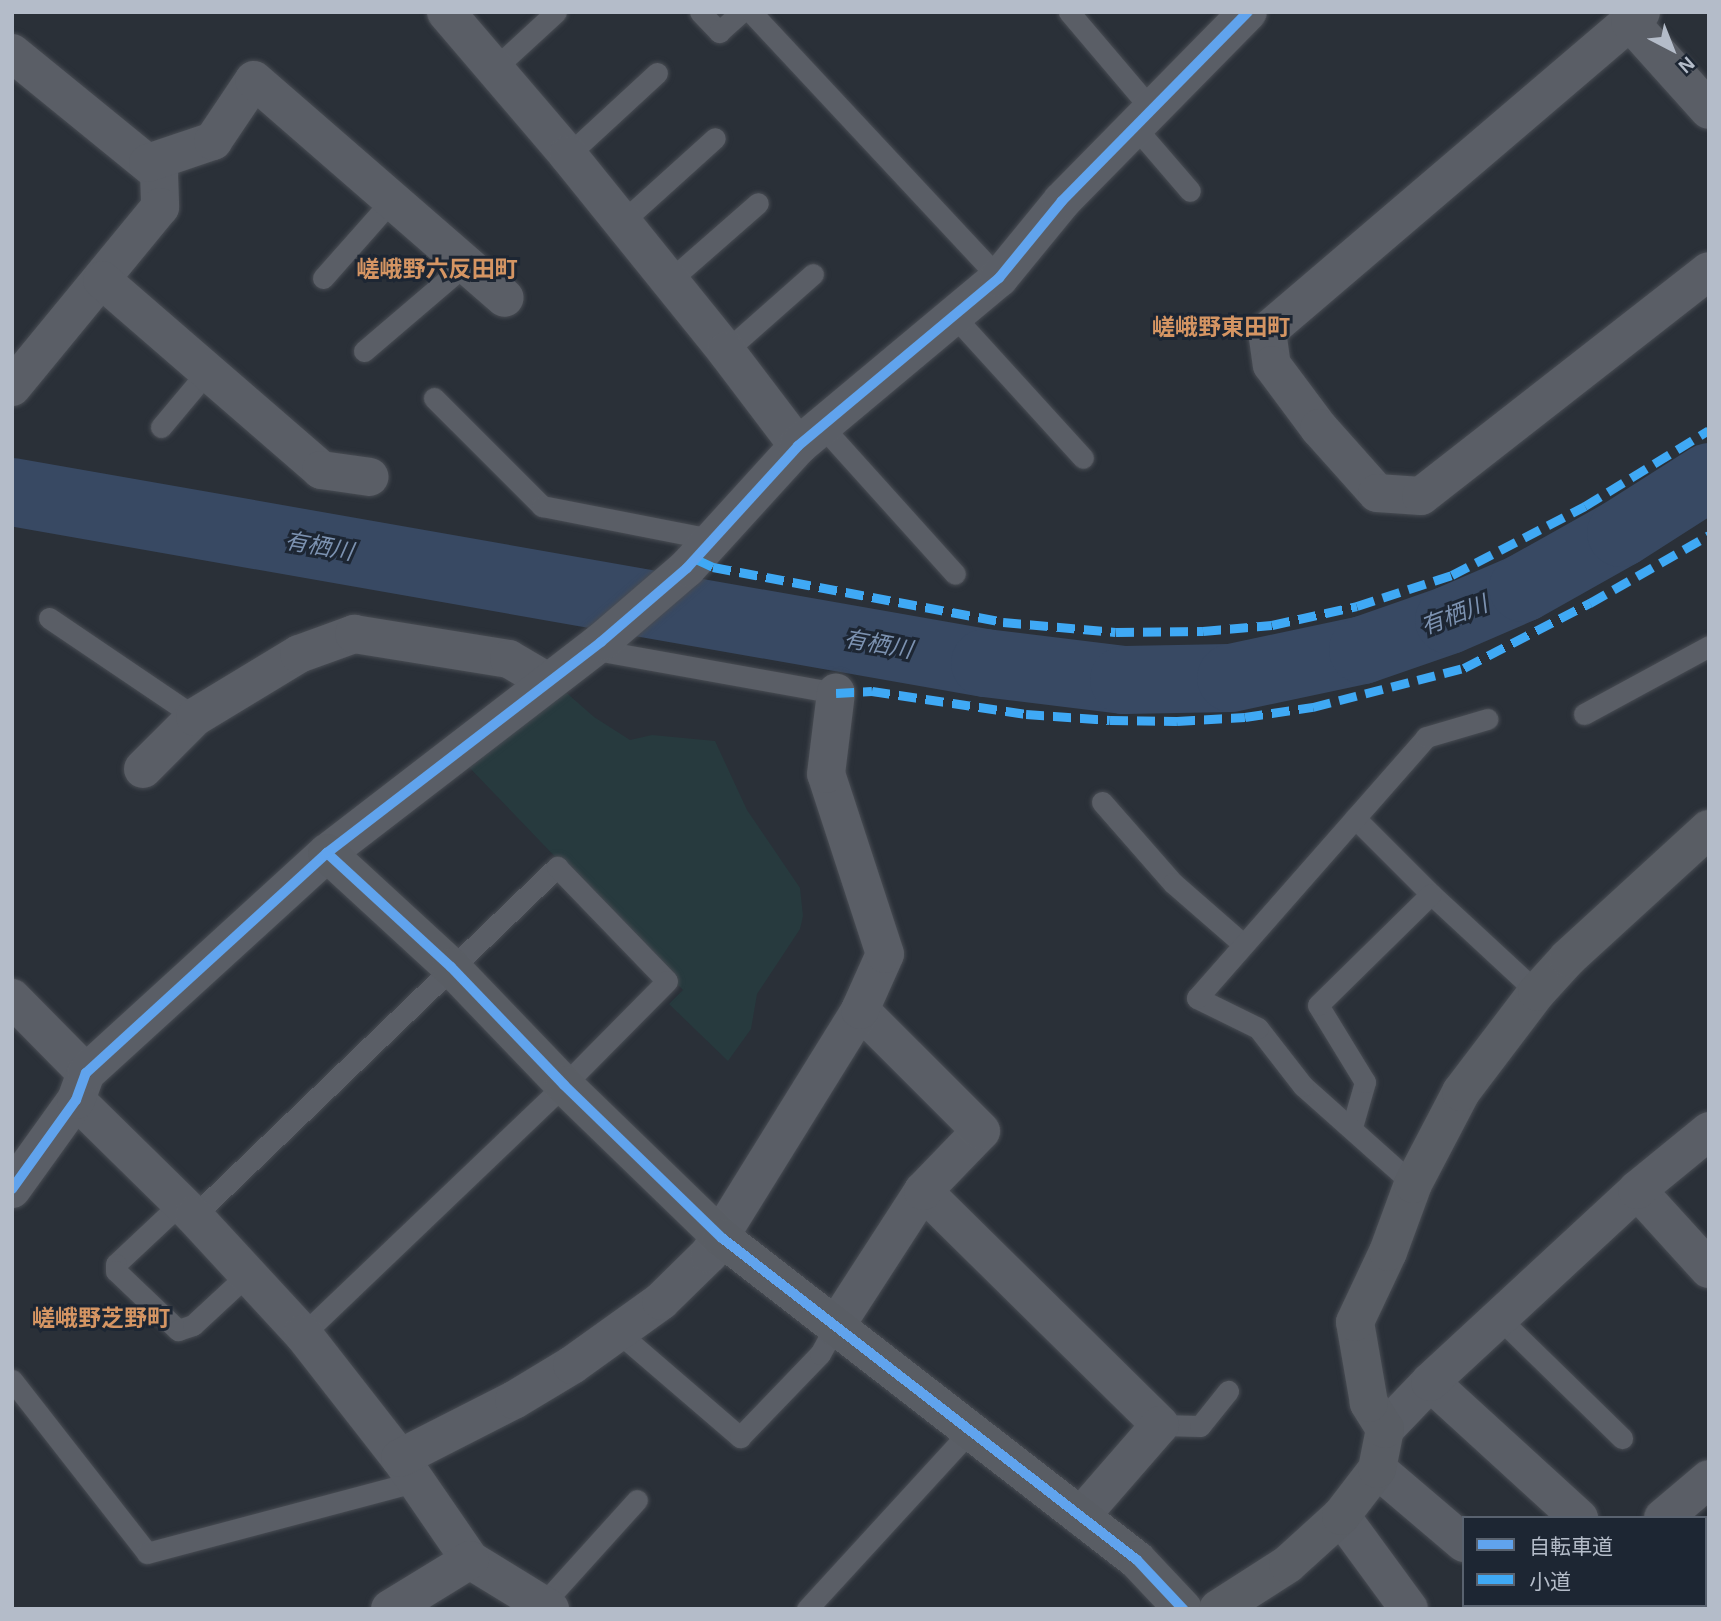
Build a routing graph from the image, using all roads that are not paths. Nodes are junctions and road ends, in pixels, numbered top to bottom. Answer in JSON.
{"nodes":[{"id":1,"x":446,"y":12,"type":"edge"},
{"id":2,"x":556,"y":12,"type":"edge"},
{"id":3,"x":700,"y":12,"type":"edge"},
{"id":4,"x":741,"y":12,"type":"edge"},
{"id":5,"x":751,"y":12,"type":"edge"},
{"id":6,"x":1069,"y":12,"type":"edge"},
{"id":7,"x":1248,"y":12,"type":"edge"},
{"id":8,"x":1636,"y":17,"type":"edge"},
{"id":9,"x":12,"y":53,"type":"edge"},
{"id":10,"x":494,"y":69,"type":"junction"},
{"id":11,"x":657,"y":73,"type":"dead end"},
{"id":12,"x":1709,"y":110,"type":"edge"},
{"id":13,"x":1143,"y":118,"type":"junction"},
{"id":14,"x":715,"y":138,"type":"dead end"},
{"id":15,"x":568,"y":155,"type":"junction"},
{"id":16,"x":148,"y":163,"type":"junction"},
{"id":17,"x":1190,"y":191,"type":"dead end"},
{"id":18,"x":392,"y":200,"type":"junction"},
{"id":19,"x":758,"y":203,"type":"dead end"},
{"id":20,"x":622,"y":222,"type":"junction"},
{"id":21,"x":466,"y":264,"type":"junction"},
{"id":22,"x":1709,"y":271,"type":"edge"},
{"id":23,"x":813,"y":274,"type":"dead end"},
{"id":24,"x":323,"y":278,"type":"dead end"},
{"id":25,"x":999,"y":278,"type":"junction"},
{"id":26,"x":102,"y":280,"type":"junction"},
{"id":27,"x":669,"y":281,"type":"junction"},
{"id":28,"x":505,"y":298,"type":"dead end"},
{"id":29,"x":953,"y":315,"type":"junction"},
{"id":30,"x":364,"y":351,"type":"dead end"},
{"id":31,"x":726,"y":351,"type":"junction"},
{"id":32,"x":207,"y":372,"type":"junction"},
{"id":33,"x":12,"y":387,"type":"edge"},
{"id":34,"x":434,"y":398,"type":"dead end"},
{"id":35,"x":161,"y":427,"type":"dead end"},
{"id":36,"x":810,"y":436,"type":"junction"},
{"id":37,"x":1083,"y":458,"type":"dead end"},
{"id":38,"x":370,"y":477,"type":"dead end"},
{"id":39,"x":715,"y":540,"type":"junction"},
{"id":40,"x":955,"y":574,"type":"dead end"},
{"id":41,"x":49,"y":618,"type":"dead end"},
{"id":42,"x":596,"y":646,"type":"junction"},
{"id":43,"x":1706,"y":653,"type":"edge"},
{"id":44,"x":548,"y":682,"type":"junction"},
{"id":45,"x":836,"y":693,"type":"joint"},
{"id":46,"x":1584,"y":714,"type":"dead end"},
{"id":47,"x":195,"y":716,"type":"junction"},
{"id":48,"x":1488,"y":719,"type":"dead end"},
{"id":49,"x":143,"y":769,"type":"dead end"},
{"id":50,"x":1102,"y":802,"type":"dead end"},
{"id":51,"x":1355,"y":818,"type":"junction"},
{"id":52,"x":1709,"y":829,"type":"edge"},
{"id":53,"x":327,"y":853,"type":"junction"},
{"id":54,"x":1431,"y":894,"type":"junction"},
{"id":55,"x":1243,"y":944,"type":"junction"},
{"id":56,"x":451,"y":967,"type":"junction"},
{"id":57,"x":1537,"y":992,"type":"junction"},
{"id":58,"x":12,"y":999,"type":"edge"},
{"id":59,"x":860,"y":1010,"type":"junction"},
{"id":60,"x":564,"y":1085,"type":"junction"},
{"id":61,"x":81,"y":1087,"type":"junction"},
{"id":62,"x":1352,"y":1128,"type":"junction"},
{"id":63,"x":1709,"y":1131,"type":"edge"},
{"id":64,"x":1413,"y":1184,"type":"junction"},
{"id":65,"x":12,"y":1189,"type":"edge"},
{"id":66,"x":1637,"y":1190,"type":"junction"},
{"id":67,"x":923,"y":1191,"type":"junction"},
{"id":68,"x":188,"y":1209,"type":"junction"},
{"id":69,"x":722,"y":1238,"type":"junction"},
{"id":70,"x":1709,"y":1269,"type":"edge"},
{"id":71,"x":248,"y":1274,"type":"junction"},
{"id":72,"x":1499,"y":1318,"type":"junction"},
{"id":73,"x":835,"y":1327,"type":"junction"},
{"id":74,"x":619,"y":1333,"type":"junction"},
{"id":75,"x":303,"y":1334,"type":"junction"},
{"id":76,"x":12,"y":1380,"type":"edge"},
{"id":77,"x":1430,"y":1382,"type":"junction"},
{"id":78,"x":1228,"y":1391,"type":"dead end"},
{"id":79,"x":1160,"y":1425,"type":"junction"},
{"id":80,"x":1385,"y":1429,"type":"junction"},
{"id":81,"x":969,"y":1432,"type":"junction"},
{"id":82,"x":1622,"y":1438,"type":"dead end"},
{"id":83,"x":1377,"y":1469,"type":"junction"},
{"id":84,"x":407,"y":1470,"type":"junction"},
{"id":85,"x":1709,"y":1479,"type":"edge"},
{"id":86,"x":637,"y":1500,"type":"dead end"},
{"id":87,"x":1081,"y":1516,"type":"junction"},
{"id":88,"x":1341,"y":1516,"type":"junction"},
{"id":89,"x":1577,"y":1516,"type":"edge"},
{"id":90,"x":1665,"y":1516,"type":"edge"},
{"id":91,"x":1462,"y":1541,"type":"edge"},
{"id":92,"x":470,"y":1560,"type":"junction"},
{"id":93,"x":546,"y":1606,"type":"edge"},
{"id":94,"x":1178,"y":1607,"type":"edge"},
{"id":95,"x":390,"y":1609,"type":"edge"},
{"id":96,"x":807,"y":1609,"type":"edge"},
{"id":97,"x":1218,"y":1609,"type":"edge"},
{"id":98,"x":1409,"y":1609,"type":"edge"}],
"edges":[{"from":1,"to":10,"type":"street"},
{"from":2,"to":10,"type":"lane"},
{"from":3,"to":4,"type":"lane"},
{"from":5,"to":25,"type":"lane"},
{"from":6,"to":13,"type":"lane"},
{"from":7,"to":13,"type":"street"},
{"from":8,"to":12,"type":"street"},
{"from":8,"to":22,"type":"street"},
{"from":9,"to":16,"type":"street"},
{"from":10,"to":15,"type":"street"},
{"from":11,"to":15,"type":"lane"},
{"from":13,"to":17,"type":"lane"},
{"from":13,"to":25,"type":"street"},
{"from":14,"to":20,"type":"lane"},
{"from":15,"to":20,"type":"street"},
{"from":16,"to":18,"type":"street"},
{"from":16,"to":26,"type":"street"},
{"from":18,"to":21,"type":"street"},
{"from":18,"to":24,"type":"lane"},
{"from":19,"to":27,"type":"lane"},
{"from":20,"to":27,"type":"street"},
{"from":21,"to":28,"type":"street"},
{"from":21,"to":30,"type":"lane"},
{"from":23,"to":31,"type":"lane"},
{"from":25,"to":29,"type":"street"},
{"from":26,"to":32,"type":"street"},
{"from":26,"to":33,"type":"street"},
{"from":27,"to":31,"type":"street"},
{"from":29,"to":36,"type":"street"},
{"from":29,"to":37,"type":"lane"},
{"from":31,"to":36,"type":"street"},
{"from":32,"to":35,"type":"lane"},
{"from":32,"to":38,"type":"street"},
{"from":34,"to":39,"type":"lane"},
{"from":36,"to":39,"type":"street"},
{"from":36,"to":40,"type":"lane"},
{"from":39,"to":42,"type":"street"},
{"from":41,"to":47,"type":"lane"},
{"from":42,"to":44,"type":"street"},
{"from":42,"to":45,"type":"lane"},
{"from":43,"to":46,"type":"lane"},
{"from":44,"to":47,"type":"street"},
{"from":44,"to":53,"type":"street"},
{"from":45,"to":59,"type":"street"},
{"from":47,"to":49,"type":"street"},
{"from":48,"to":51,"type":"lane"},
{"from":50,"to":55,"type":"lane"},
{"from":51,"to":54,"type":"lane"},
{"from":51,"to":55,"type":"lane"},
{"from":52,"to":57,"type":"street"},
{"from":53,"to":56,"type":"street"},
{"from":53,"to":61,"type":"street"},
{"from":54,"to":57,"type":"lane"},
{"from":54,"to":62,"type":"lane"},
{"from":55,"to":62,"type":"lane"},
{"from":56,"to":60,"type":"street"},
{"from":56,"to":60,"type":"lane"},
{"from":56,"to":68,"type":"lane"},
{"from":57,"to":64,"type":"street"},
{"from":58,"to":61,"type":"street"},
{"from":59,"to":67,"type":"street"},
{"from":59,"to":69,"type":"street"},
{"from":60,"to":69,"type":"street"},
{"from":60,"to":75,"type":"lane"},
{"from":61,"to":65,"type":"street"},
{"from":61,"to":68,"type":"street"},
{"from":62,"to":64,"type":"lane"},
{"from":63,"to":66,"type":"street"},
{"from":64,"to":80,"type":"street"},
{"from":66,"to":70,"type":"street"},
{"from":66,"to":72,"type":"street"},
{"from":67,"to":73,"type":"street"},
{"from":67,"to":79,"type":"street"},
{"from":68,"to":71,"type":"street"},
{"from":68,"to":71,"type":"lane"},
{"from":69,"to":73,"type":"street"},
{"from":69,"to":74,"type":"street"},
{"from":71,"to":75,"type":"street"},
{"from":72,"to":77,"type":"street"},
{"from":72,"to":82,"type":"lane"},
{"from":73,"to":74,"type":"lane"},
{"from":73,"to":81,"type":"street"},
{"from":74,"to":84,"type":"street"},
{"from":75,"to":84,"type":"street"},
{"from":76,"to":84,"type":"lane"},
{"from":77,"to":80,"type":"street"},
{"from":77,"to":89,"type":"street"},
{"from":78,"to":79,"type":"lane"},
{"from":79,"to":87,"type":"street"},
{"from":80,"to":83,"type":"street"},
{"from":81,"to":87,"type":"street"},
{"from":81,"to":96,"type":"lane"},
{"from":83,"to":88,"type":"street"},
{"from":83,"to":91,"type":"street"},
{"from":84,"to":92,"type":"street"},
{"from":85,"to":90,"type":"street"},
{"from":86,"to":93,"type":"lane"},
{"from":87,"to":94,"type":"street"},
{"from":88,"to":97,"type":"street"},
{"from":88,"to":98,"type":"street"},
{"from":92,"to":93,"type":"street"},
{"from":92,"to":95,"type":"street"}]}
